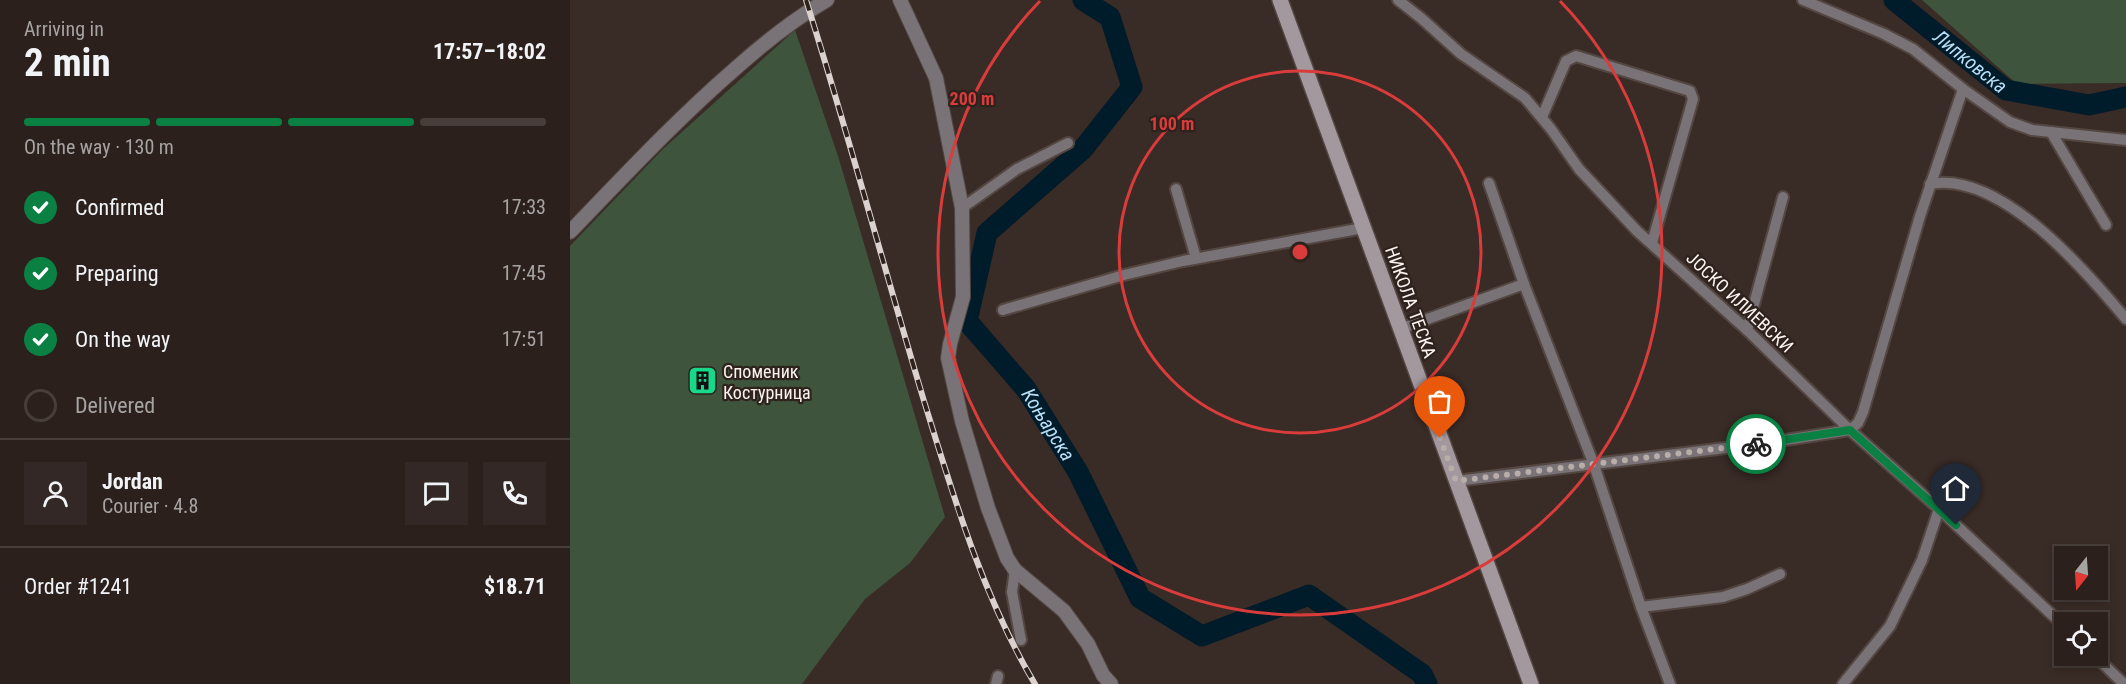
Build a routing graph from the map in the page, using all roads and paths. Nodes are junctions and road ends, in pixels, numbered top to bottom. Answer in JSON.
{"nodes":[{"id":1,"x":827,"y":0,"type":"edge"},
{"id":2,"x":900,"y":0,"type":"edge"},
{"id":3,"x":1280,"y":0,"type":"edge"},
{"id":4,"x":1398,"y":0,"type":"edge"},
{"id":5,"x":1803,"y":0,"type":"edge"},
{"id":6,"x":1963,"y":89,"type":"junction"},
{"id":7,"x":1542,"y":117,"type":"junction"},
{"id":8,"x":2051,"y":132,"type":"junction"},
{"id":9,"x":2126,"y":140,"type":"edge"},
{"id":10,"x":1068,"y":143,"type":"dead end"},
{"id":11,"x":1489,"y":183,"type":"dead end"},
{"id":12,"x":1930,"y":184,"type":"junction"},
{"id":13,"x":1176,"y":189,"type":"dead end"},
{"id":14,"x":1783,"y":197,"type":"dead end"},
{"id":15,"x":962,"y":208,"type":"junction"},
{"id":16,"x":2106,"y":225,"type":"dead end"},
{"id":17,"x":1363,"y":228,"type":"junction"},
{"id":18,"x":570,"y":232,"type":"edge"},
{"id":19,"x":1652,"y":243,"type":"junction"},
{"id":20,"x":1196,"y":258,"type":"junction"},
{"id":21,"x":1524,"y":284,"type":"junction"},
{"id":22,"x":1003,"y":310,"type":"dead end"},
{"id":23,"x":2126,"y":319,"type":"edge"},
{"id":24,"x":1400,"y":328,"type":"junction"},
{"id":25,"x":1747,"y":330,"type":"junction"},
{"id":26,"x":1850,"y":430,"type":"junction"},
{"id":27,"x":1594,"y":465,"type":"junction"},
{"id":28,"x":1456,"y":481,"type":"junction"},
{"id":29,"x":1939,"y":509,"type":"junction"},
{"id":30,"x":1015,"y":570,"type":"junction"},
{"id":31,"x":1780,"y":574,"type":"dead end"},
{"id":32,"x":1641,"y":607,"type":"junction"},
{"id":33,"x":2054,"y":617,"type":"edge"},
{"id":34,"x":1021,"y":640,"type":"dead end"},
{"id":35,"x":2105,"y":666,"type":"edge"},
{"id":36,"x":1111,"y":684,"type":"edge"},
{"id":37,"x":1531,"y":684,"type":"edge"},
{"id":38,"x":1670,"y":684,"type":"edge"},
{"id":39,"x":1843,"y":684,"type":"edge"},
{"id":40,"x":2124,"y":684,"type":"edge"}],
"edges":[{"from":1,"to":18,"type":"street"},
{"from":2,"to":15,"type":"street"},
{"from":3,"to":17,"type":"main road","name":"НИКОЛА ТЕСКА"},
{"from":4,"to":7,"type":"street","name":"ЈОСКО ИЛИЕВСКИ"},
{"from":5,"to":6,"type":"street"},
{"from":6,"to":8,"type":"street"},
{"from":6,"to":12,"type":"street"},
{"from":7,"to":19,"type":"street","name":"ЈОСКО ИЛИЕВСКИ"},
{"from":7,"to":19,"type":"street"},
{"from":8,"to":9,"type":"street"},
{"from":8,"to":16,"type":"street"},
{"from":10,"to":15,"type":"street"},
{"from":11,"to":21,"type":"street"},
{"from":12,"to":23,"type":"street"},
{"from":12,"to":26,"type":"street"},
{"from":13,"to":20,"type":"street"},
{"from":14,"to":25,"type":"street"},
{"from":15,"to":30,"type":"street"},
{"from":17,"to":20,"type":"street"},
{"from":17,"to":24,"type":"main road","name":"НИКОЛА ТЕСКА"},
{"from":19,"to":25,"type":"street","name":"ЈОСКО ИЛИЕВСКИ"},
{"from":20,"to":22,"type":"street"},
{"from":21,"to":24,"type":"street"},
{"from":21,"to":27,"type":"street"},
{"from":24,"to":28,"type":"main road","name":"НИКОЛА ТЕСКА"},
{"from":25,"to":26,"type":"street","name":"ЈОСКО ИЛИЕВСКИ"},
{"from":26,"to":27,"type":"street"},
{"from":26,"to":29,"type":"street","name":"ЈОСКО ИЛИЕВСКИ"},
{"from":27,"to":28,"type":"street"},
{"from":27,"to":32,"type":"street"},
{"from":28,"to":37,"type":"main road","name":"НИКОЛА ТЕСКА"},
{"from":29,"to":33,"type":"street","name":"ЈОСКО ИЛИЕВСКИ"},
{"from":29,"to":39,"type":"street"},
{"from":30,"to":34,"type":"street"},
{"from":30,"to":36,"type":"street"},
{"from":31,"to":32,"type":"street"},
{"from":32,"to":38,"type":"street"},
{"from":35,"to":40,"type":"street"}]}
